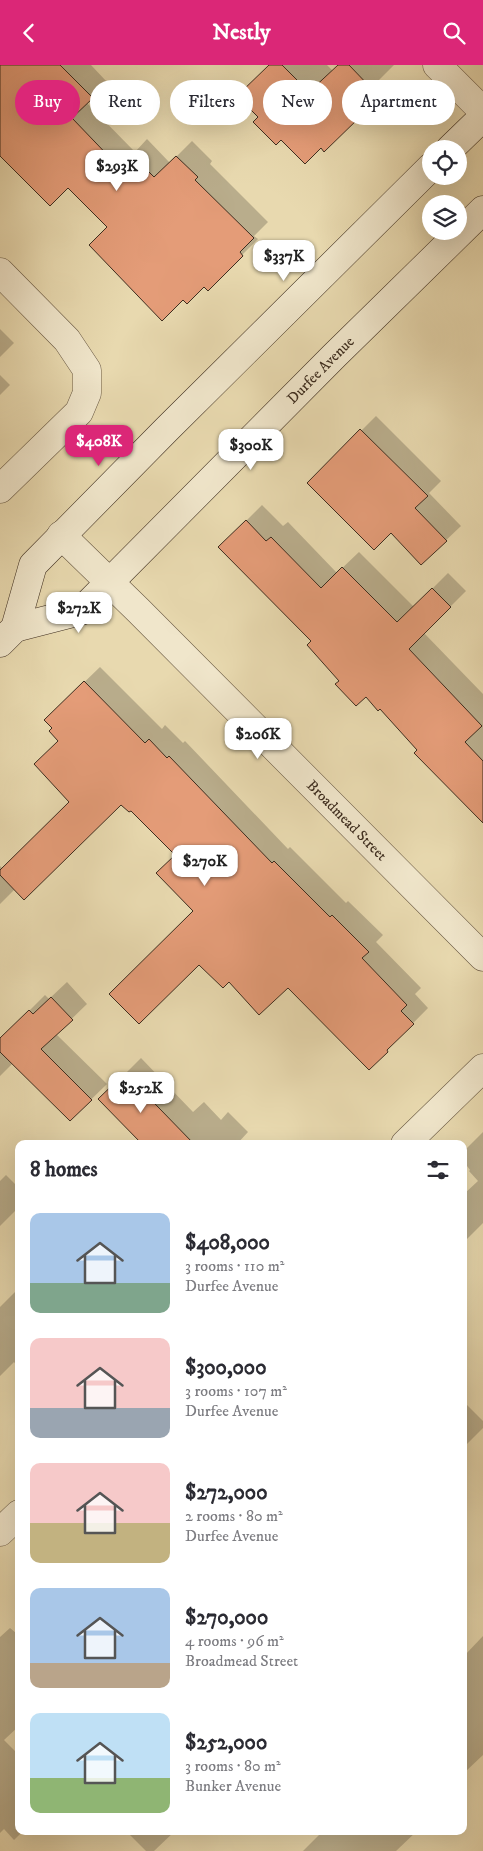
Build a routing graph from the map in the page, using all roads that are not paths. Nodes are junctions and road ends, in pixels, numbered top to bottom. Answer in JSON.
{"nodes":[{"id":1,"x":437,"y":65,"type":"edge"},
{"id":2,"x":483,"y":111,"type":"edge"},
{"id":3,"x":483,"y":117,"type":"edge"},
{"id":4,"x":459,"y":140,"type":"edge"},
{"id":5,"x":422,"y":176,"type":"edge"},
{"id":6,"x":483,"y":210,"type":"edge"},
{"id":7,"x":0,"y":271,"type":"edge"},
{"id":8,"x":0,"y":489,"type":"edge"},
{"id":9,"x":61,"y":535,"type":"junction"},
{"id":10,"x":110,"y":582,"type":"junction"},
{"id":11,"x":7,"y":635,"type":"edge"},
{"id":12,"x":483,"y":957,"type":"edge"},
{"id":13,"x":483,"y":1069,"type":"edge"},
{"id":14,"x":409,"y":1140,"type":"edge"},
{"id":15,"x":15,"y":1518,"type":"edge"},
{"id":16,"x":0,"y":1532,"type":"edge"}],
"edges":[{"from":1,"to":2,"type":"main road"},
{"from":3,"to":4,"type":"main road"},
{"from":5,"to":9,"type":"main road","name":"Durfee Avenue"},
{"from":6,"to":10,"type":"main road","name":"Durfee Avenue"},
{"from":7,"to":8,"type":"main road"},
{"from":9,"to":10,"type":"main road","name":"Broadmead Street"},
{"from":9,"to":11,"type":"main road","name":"Durfee Avenue"},
{"from":10,"to":11,"type":"main road","name":"Durfee Avenue"},
{"from":10,"to":12,"type":"main road","name":"Broadmead Street"},
{"from":13,"to":14,"type":"main road"},
{"from":15,"to":16,"type":"main road"}]}
